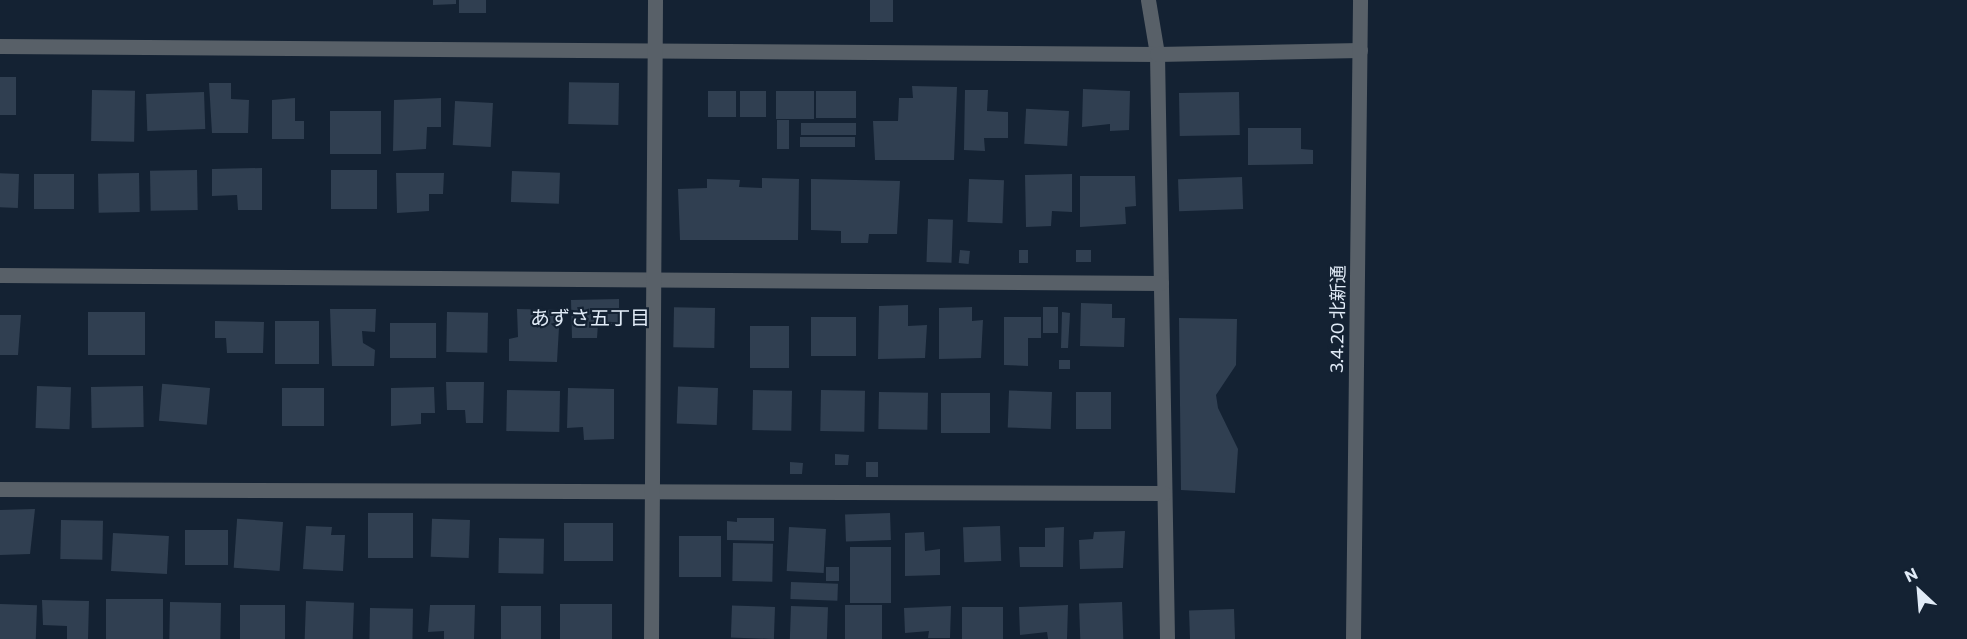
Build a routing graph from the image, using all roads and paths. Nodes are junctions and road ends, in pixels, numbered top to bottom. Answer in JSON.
{"nodes":[{"id":1,"x":655,"y":0,"type":"edge"},
{"id":2,"x":1148,"y":0,"type":"edge"},
{"id":3,"x":1360,"y":0,"type":"edge"},
{"id":4,"x":0,"y":46,"type":"edge"},
{"id":5,"x":655,"y":50,"type":"junction"},
{"id":6,"x":1360,"y":50,"type":"junction"},
{"id":7,"x":1157,"y":54,"type":"junction"},
{"id":8,"x":0,"y":275,"type":"edge"},
{"id":9,"x":653,"y":279,"type":"junction"},
{"id":10,"x":1161,"y":283,"type":"junction"},
{"id":11,"x":0,"y":489,"type":"edge"},
{"id":12,"x":652,"y":493,"type":"junction"},
{"id":13,"x":1164,"y":494,"type":"junction"},
{"id":14,"x":651,"y":639,"type":"edge"},
{"id":15,"x":1167,"y":639,"type":"edge"},
{"id":16,"x":1353,"y":639,"type":"edge"}],
"edges":[{"from":1,"to":5,"type":"street"},
{"from":2,"to":7,"type":"street"},
{"from":3,"to":6,"type":"street","name":"3.4.20 北新通"},
{"from":4,"to":5,"type":"street"},
{"from":5,"to":7,"type":"street"},
{"from":5,"to":9,"type":"street"},
{"from":6,"to":7,"type":"street"},
{"from":6,"to":16,"type":"street","name":"3.4.20 北新通"},
{"from":7,"to":10,"type":"street"},
{"from":8,"to":9,"type":"street"},
{"from":9,"to":10,"type":"street"},
{"from":9,"to":12,"type":"street"},
{"from":10,"to":13,"type":"street"},
{"from":11,"to":12,"type":"street"},
{"from":12,"to":13,"type":"street"},
{"from":12,"to":14,"type":"street"},
{"from":13,"to":15,"type":"street"}]}
